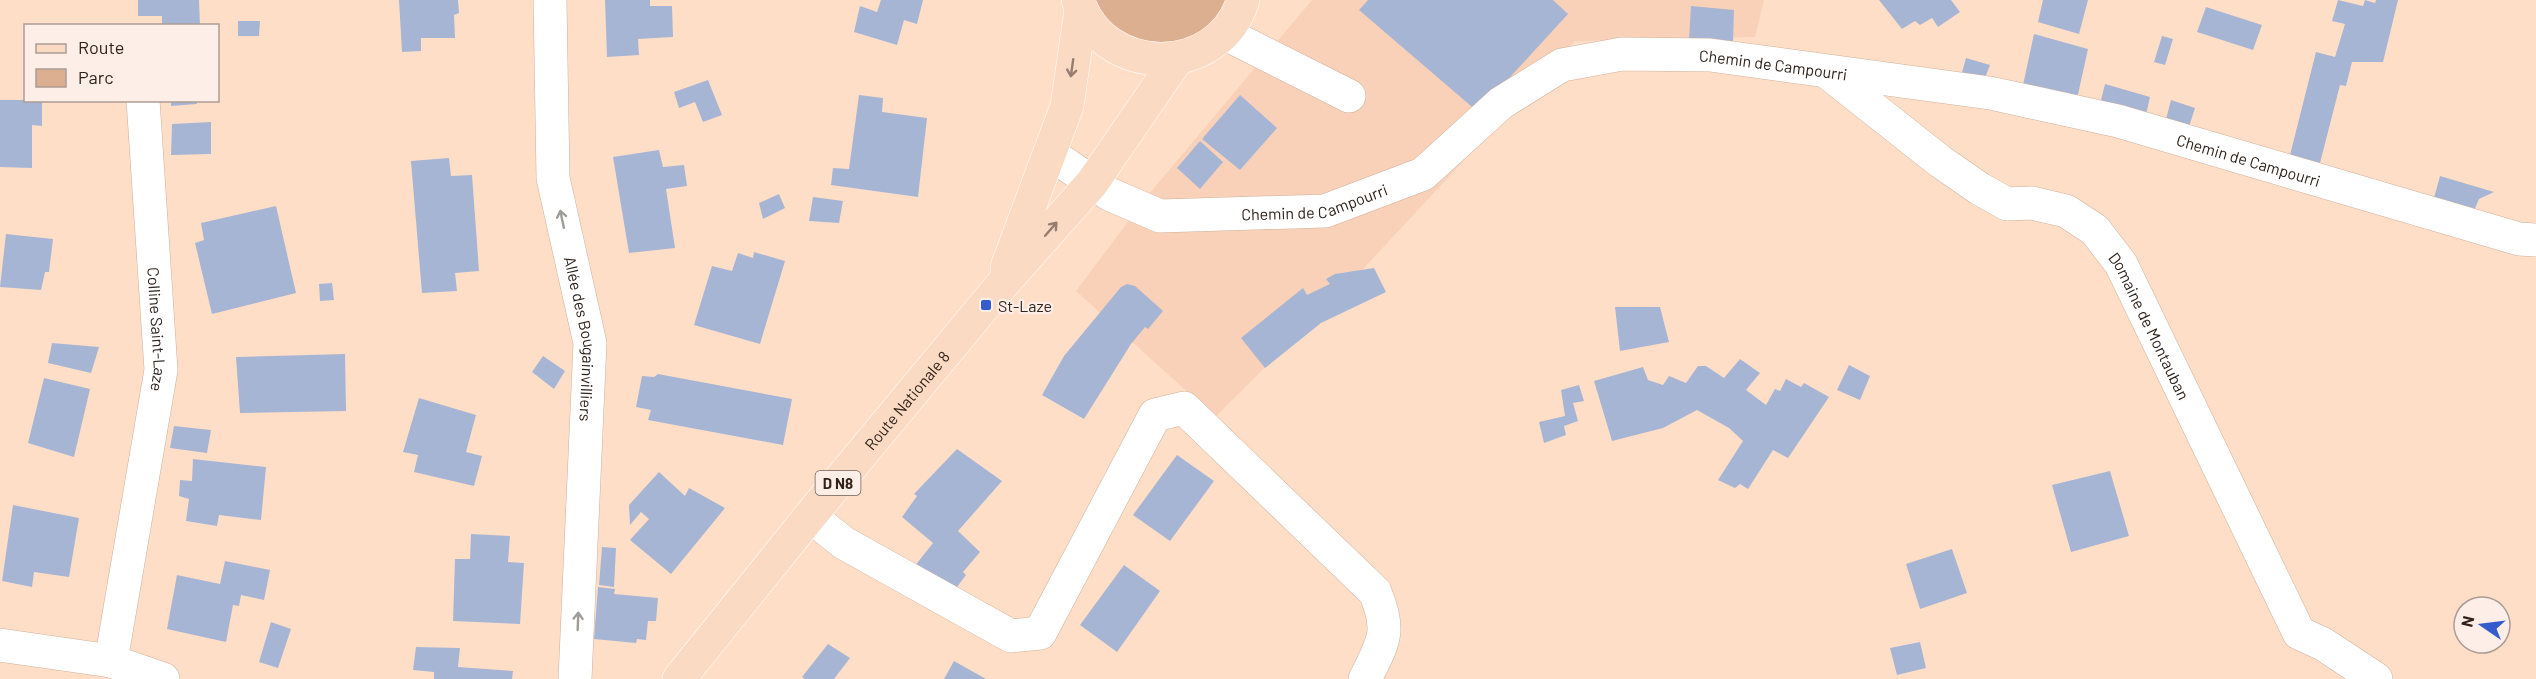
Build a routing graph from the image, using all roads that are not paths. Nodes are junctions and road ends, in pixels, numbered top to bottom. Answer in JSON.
{"nodes":[{"id":1,"x":550,"y":0,"type":"edge"},
{"id":2,"x":1243,"y":0,"type":"edge"},
{"id":3,"x":1079,"y":5,"type":"edge"},
{"id":4,"x":1224,"y":33,"type":"junction"},
{"id":5,"x":1177,"y":58,"type":"junction"},
{"id":6,"x":1826,"y":71,"type":"junction"},
{"id":7,"x":1348,"y":96,"type":"dead end"},
{"id":8,"x":143,"y":102,"type":"edge"},
{"id":9,"x":1051,"y":154,"type":"junction"},
{"id":10,"x":1092,"y":183,"type":"junction"},
{"id":11,"x":2536,"y":240,"type":"edge"},
{"id":12,"x":999,"y":288,"type":"junction"},
{"id":13,"x":810,"y":516,"type":"junction"},
{"id":14,"x":0,"y":645,"type":"edge"},
{"id":15,"x":111,"y":661,"type":"junction"},
{"id":16,"x":163,"y":679,"type":"edge"},
{"id":17,"x":575,"y":679,"type":"edge"},
{"id":18,"x":679,"y":679,"type":"edge"},
{"id":19,"x":1365,"y":679,"type":"edge"},
{"id":20,"x":2376,"y":679,"type":"edge"}],
"edges":[{"from":17,"to":1,"type":"street","name":"Allée des Bougainvilliers","one_way":true},
{"from":2,"to":4,"type":"main road"},
{"from":3,"to":5,"type":"main road"},
{"from":3,"to":9,"type":"main road","name":"Route Nationale 8","number":"D N8","one_way":true},
{"from":4,"to":5,"type":"main road"},
{"from":4,"to":7,"type":"street"},
{"from":5,"to":10,"type":"main road","name":"Route Nationale 8","number":"D N8"},
{"from":6,"to":10,"type":"street","name":"Chemin de Campourri"},
{"from":6,"to":11,"type":"street","name":"Chemin de Campourri"},
{"from":6,"to":20,"type":"street","name":"Domaine de Montauban"},
{"from":8,"to":15,"type":"street","name":"Colline Saint-Laze"},
{"from":9,"to":10,"type":"street","name":"Chemin de Campourri"},
{"from":9,"to":12,"type":"main road","name":"Route Nationale 8","number":"D N8"},
{"from":12,"to":10,"type":"main road","name":"Route Nationale 8","number":"D N8","one_way":true},
{"from":12,"to":13,"type":"main road","name":"Route Nationale 8","number":"D N8"},
{"from":13,"to":18,"type":"main road","name":"Route Nationale 8","number":"D N8"},
{"from":13,"to":19,"type":"street"},
{"from":14,"to":15,"type":"street"},
{"from":15,"to":16,"type":"street"}]}
